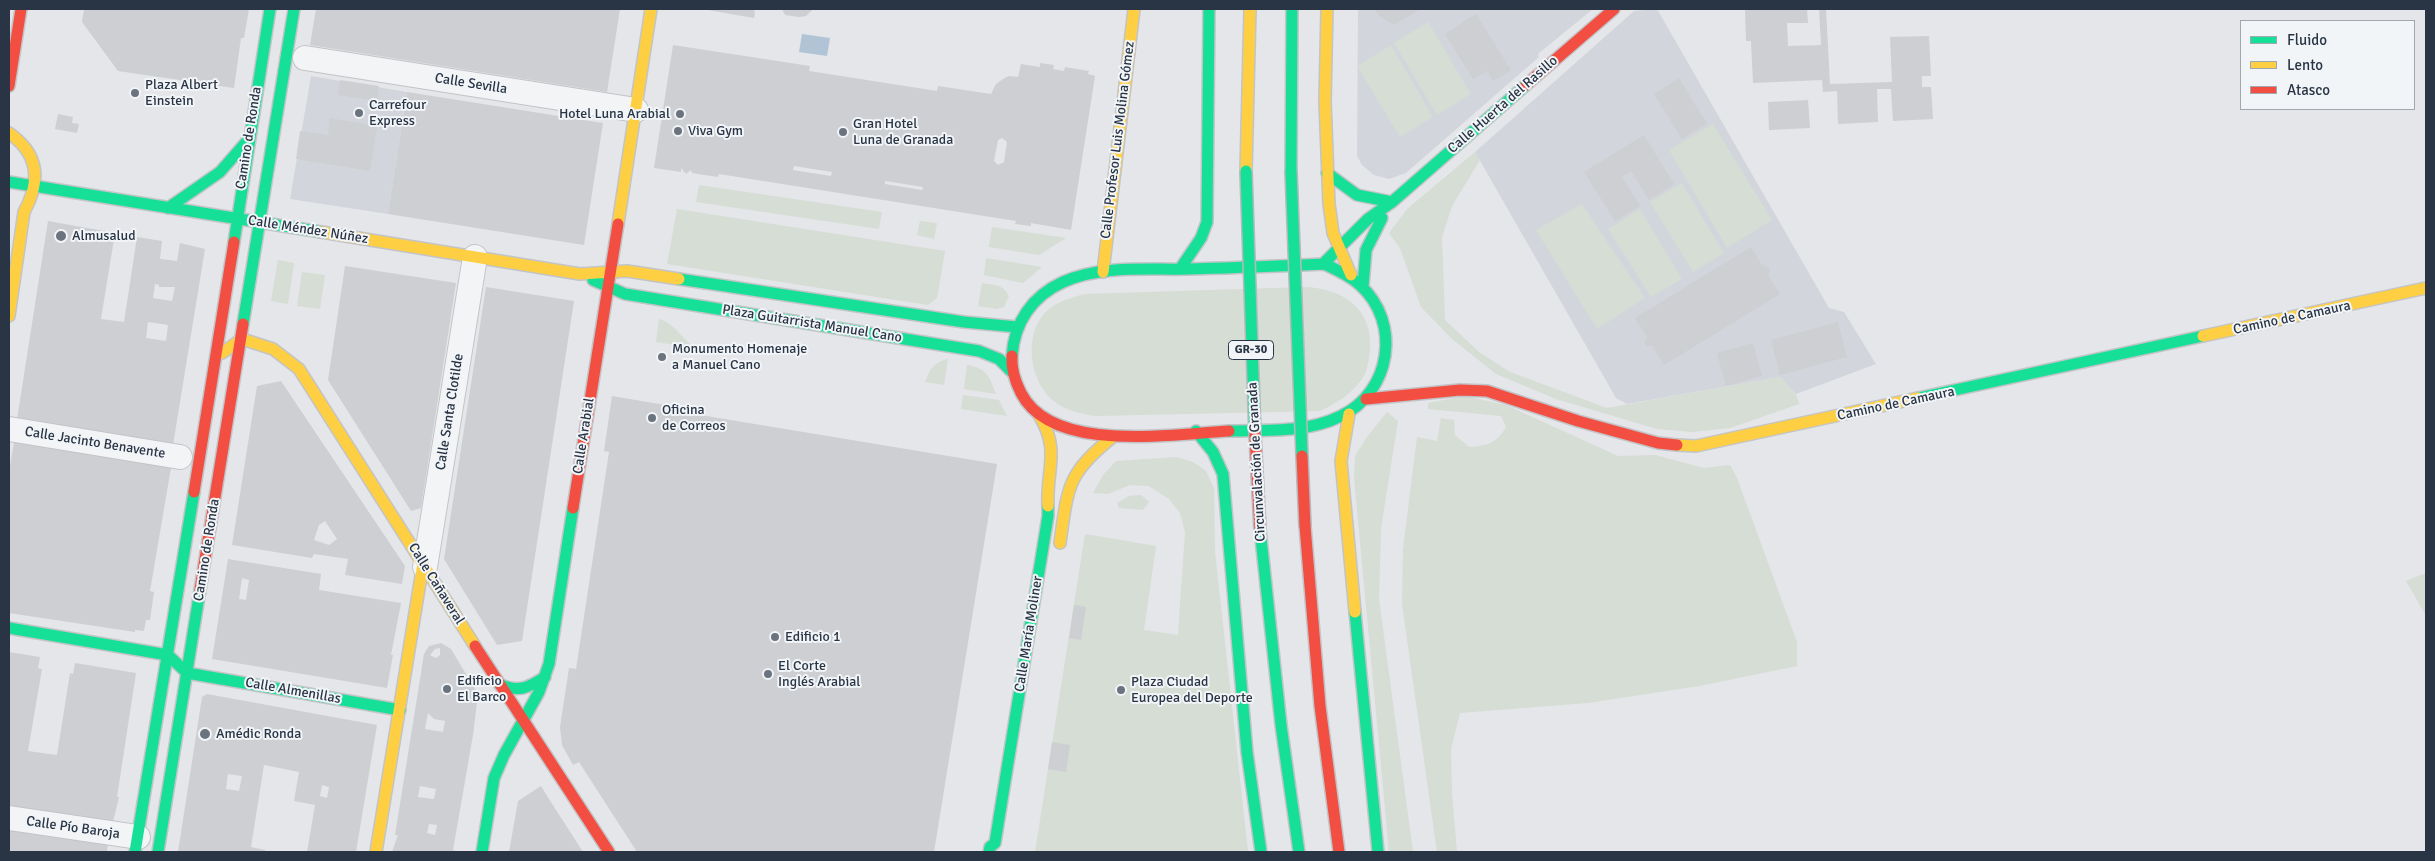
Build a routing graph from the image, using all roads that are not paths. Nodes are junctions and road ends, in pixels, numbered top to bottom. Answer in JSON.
{"nodes":[{"id":1,"x":21,"y":9,"type":"edge"},
{"id":2,"x":270,"y":9,"type":"edge"},
{"id":3,"x":294,"y":9,"type":"edge"},
{"id":4,"x":651,"y":9,"type":"edge"},
{"id":5,"x":1209,"y":9,"type":"edge"},
{"id":6,"x":1250,"y":9,"type":"edge"},
{"id":7,"x":1292,"y":9,"type":"edge"},
{"id":8,"x":1327,"y":9,"type":"edge"},
{"id":9,"x":1614,"y":9,"type":"edge"},
{"id":10,"x":1134,"y":12,"type":"edge"},
{"id":11,"x":306,"y":58,"type":"dead end"},
{"id":12,"x":9,"y":86,"type":"edge"},
{"id":13,"x":636,"y":110,"type":"junction"},
{"id":14,"x":9,"y":118,"type":"edge"},
{"id":15,"x":10,"y":133,"type":"edge"},
{"id":16,"x":249,"y":139,"type":"junction"},
{"id":17,"x":1327,"y":173,"type":"junction"},
{"id":18,"x":9,"y":182,"type":"edge"},
{"id":19,"x":36,"y":186,"type":"junction"},
{"id":20,"x":1392,"y":202,"type":"junction"},
{"id":21,"x":168,"y":208,"type":"junction"},
{"id":22,"x":24,"y":212,"type":"junction"},
{"id":23,"x":236,"y":218,"type":"junction"},
{"id":24,"x":9,"y":223,"type":"edge"},
{"id":25,"x":261,"y":223,"type":"junction"},
{"id":26,"x":1339,"y":249,"type":"junction"},
{"id":27,"x":475,"y":257,"type":"junction"},
{"id":28,"x":1324,"y":264,"type":"junction"},
{"id":29,"x":1180,"y":269,"type":"junction"},
{"id":30,"x":610,"y":272,"type":"junction"},
{"id":31,"x":1103,"y":272,"type":"junction"},
{"id":32,"x":580,"y":274,"type":"junction"},
{"id":33,"x":1351,"y":275,"type":"junction"},
{"id":34,"x":608,"y":286,"type":"junction"},
{"id":35,"x":1363,"y":286,"type":"junction"},
{"id":36,"x":2426,"y":288,"type":"edge"},
{"id":37,"x":635,"y":295,"type":"junction"},
{"id":38,"x":623,"y":307,"type":"dead end"},
{"id":39,"x":9,"y":316,"type":"edge"},
{"id":40,"x":614,"y":321,"type":"dead end"},
{"id":41,"x":1017,"y":327,"type":"junction"},
{"id":42,"x":601,"y":334,"type":"junction"},
{"id":43,"x":242,"y":339,"type":"junction"},
{"id":44,"x":216,"y":356,"type":"junction"},
{"id":45,"x":1011,"y":371,"type":"junction"},
{"id":46,"x":1366,"y":399,"type":"junction"},
{"id":47,"x":1349,"y":414,"type":"junction"},
{"id":48,"x":1039,"y":415,"type":"junction"},
{"id":49,"x":9,"y":429,"type":"edge"},
{"id":50,"x":1196,"y":431,"type":"junction"},
{"id":51,"x":1114,"y":436,"type":"junction"},
{"id":52,"x":180,"y":458,"type":"dead end"},
{"id":53,"x":1058,"y":554,"type":"dead end"},
{"id":54,"x":424,"y":565,"type":"junction"},
{"id":55,"x":426,"y":602,"type":"junction"},
{"id":56,"x":456,"y":616,"type":"junction"},
{"id":57,"x":9,"y":628,"type":"edge"},
{"id":58,"x":168,"y":655,"type":"junction"},
{"id":59,"x":187,"y":673,"type":"junction"},
{"id":60,"x":545,"y":677,"type":"junction"},
{"id":61,"x":500,"y":684,"type":"junction"},
{"id":62,"x":400,"y":710,"type":"junction"},
{"id":63,"x":523,"y":722,"type":"junction"},
{"id":64,"x":9,"y":818,"type":"edge"},
{"id":65,"x":137,"y":845,"type":"edge"},
{"id":66,"x":158,"y":852,"type":"edge"},
{"id":67,"x":376,"y":852,"type":"edge"},
{"id":68,"x":482,"y":852,"type":"edge"},
{"id":69,"x":609,"y":852,"type":"edge"},
{"id":70,"x":990,"y":852,"type":"edge"},
{"id":71,"x":1261,"y":852,"type":"edge"},
{"id":72,"x":1299,"y":852,"type":"edge"},
{"id":73,"x":1339,"y":852,"type":"edge"},
{"id":74,"x":1378,"y":852,"type":"edge"}],
"edges":[{"from":1,"to":12,"type":"main road"},
{"from":2,"to":16,"type":"main road","name":"Camino de Ronda"},
{"from":3,"to":25,"type":"main road","name":"Camino de Ronda"},
{"from":4,"to":13,"type":"main road","name":"Calle Arabial"},
{"from":5,"to":29,"type":"main road"},
{"from":6,"to":72,"type":"main road","name":"Circunvalación de Granada","number":"GR-30","bridge":true},
{"from":7,"to":73,"type":"main road","bridge":true},
{"from":8,"to":17,"type":"main road"},
{"from":9,"to":20,"type":"main road","name":"Calle Huerta del Rasillo"},
{"from":10,"to":31,"type":"main road","name":"Calle Profesor Luis Molina Gómez"},
{"from":11,"to":13,"type":"street","name":"Calle Sevilla"},
{"from":13,"to":30,"type":"main road","name":"Calle Arabial"},
{"from":14,"to":15,"type":"main road"},
{"from":15,"to":19,"type":"main road"},
{"from":16,"to":21,"type":"main road"},
{"from":16,"to":23,"type":"main road","name":"Camino de Ronda"},
{"from":17,"to":20,"type":"main road"},
{"from":17,"to":26,"type":"main road"},
{"from":18,"to":19,"type":"main road","name":"Calle Méndez Núñez"},
{"from":19,"to":21,"type":"main road","name":"Calle Méndez Núñez"},
{"from":19,"to":22,"type":"main road"},
{"from":20,"to":26,"type":"main road","name":"Calle Huerta del Rasillo"},
{"from":20,"to":35,"type":"main road","name":"Calle Huerta del Rasillo"},
{"from":21,"to":23,"type":"main road","name":"Calle Méndez Núñez"},
{"from":22,"to":24,"type":"main road"},
{"from":22,"to":39,"type":"main road"},
{"from":23,"to":25,"type":"main road","name":"Calle Méndez Núñez"},
{"from":23,"to":44,"type":"main road","name":"Camino de Ronda"},
{"from":25,"to":27,"type":"main road","name":"Calle Méndez Núñez"},
{"from":25,"to":43,"type":"main road","name":"Camino de Ronda"},
{"from":26,"to":28,"type":"main road","name":"Calle Huerta del Rasillo"},
{"from":26,"to":33,"type":"main road"},
{"from":27,"to":32,"type":"main road","name":"Calle Méndez Núñez"},
{"from":27,"to":54,"type":"street","name":"Calle Santa Clotilde"},
{"from":28,"to":29,"type":"main road"},
{"from":28,"to":33,"type":"main road"},
{"from":29,"to":31,"type":"main road"},
{"from":30,"to":32,"type":"main road","name":"Calle Méndez Núñez"},
{"from":30,"to":34,"type":"main road","name":"Calle Arabial"},
{"from":30,"to":41,"type":"main road","name":"Plaza Guitarrista Manuel Cano"},
{"from":31,"to":41,"type":"main road"},
{"from":32,"to":34,"type":"main road","name":"Calle Méndez Núñez"},
{"from":33,"to":35,"type":"main road"},
{"from":34,"to":37,"type":"main road","name":"Plaza Guitarrista Manuel Cano"},
{"from":34,"to":42,"type":"main road","name":"Calle Arabial"},
{"from":35,"to":46,"type":"main road"},
{"from":36,"to":46,"type":"main road","name":"Camino de Camaura"},
{"from":37,"to":38,"type":"main road"},
{"from":37,"to":45,"type":"main road","name":"Plaza Guitarrista Manuel Cano"},
{"from":40,"to":42,"type":"main road"},
{"from":41,"to":45,"type":"main road"},
{"from":42,"to":60,"type":"main road","name":"Calle Arabial"},
{"from":43,"to":44,"type":"main road"},
{"from":43,"to":54,"type":"main road","name":"Calle Cañaveral"},
{"from":43,"to":59,"type":"main road","name":"Camino de Ronda"},
{"from":44,"to":58,"type":"main road","name":"Camino de Ronda"},
{"from":45,"to":48,"type":"main road"},
{"from":46,"to":47,"type":"main road"},
{"from":47,"to":50,"type":"main road"},
{"from":47,"to":74,"type":"main road"},
{"from":48,"to":51,"type":"main road"},
{"from":48,"to":70,"type":"main road","name":"Calle María Moliner"},
{"from":49,"to":52,"type":"street","name":"Calle Jacinto Benavente"},
{"from":50,"to":51,"type":"main road"},
{"from":50,"to":71,"type":"main road"},
{"from":51,"to":53,"type":"main road"},
{"from":54,"to":55,"type":"main road","name":"Calle Santa Clotilde"},
{"from":54,"to":56,"type":"main road","name":"Calle Cañaveral"},
{"from":55,"to":56,"type":"main road"},
{"from":55,"to":62,"type":"main road","name":"Calle Santa Clotilde"},
{"from":56,"to":61,"type":"main road","name":"Calle Cañaveral"},
{"from":57,"to":58,"type":"main road"},
{"from":58,"to":59,"type":"main road"},
{"from":58,"to":65,"type":"main road","name":"Camino de Ronda"},
{"from":59,"to":62,"type":"main road","name":"Calle Almenillas"},
{"from":59,"to":66,"type":"main road","name":"Camino de Ronda"},
{"from":60,"to":61,"type":"main road"},
{"from":60,"to":63,"type":"main road","name":"Calle Arabial"},
{"from":61,"to":63,"type":"main road","name":"Calle Cañaveral"},
{"from":62,"to":67,"type":"main road","name":"Calle Santa Clotilde"},
{"from":63,"to":68,"type":"main road","name":"Calle Arabial"},
{"from":63,"to":69,"type":"main road","name":"Calle Cañaveral"},
{"from":64,"to":65,"type":"street","name":"Calle Pío Baroja"}]}
